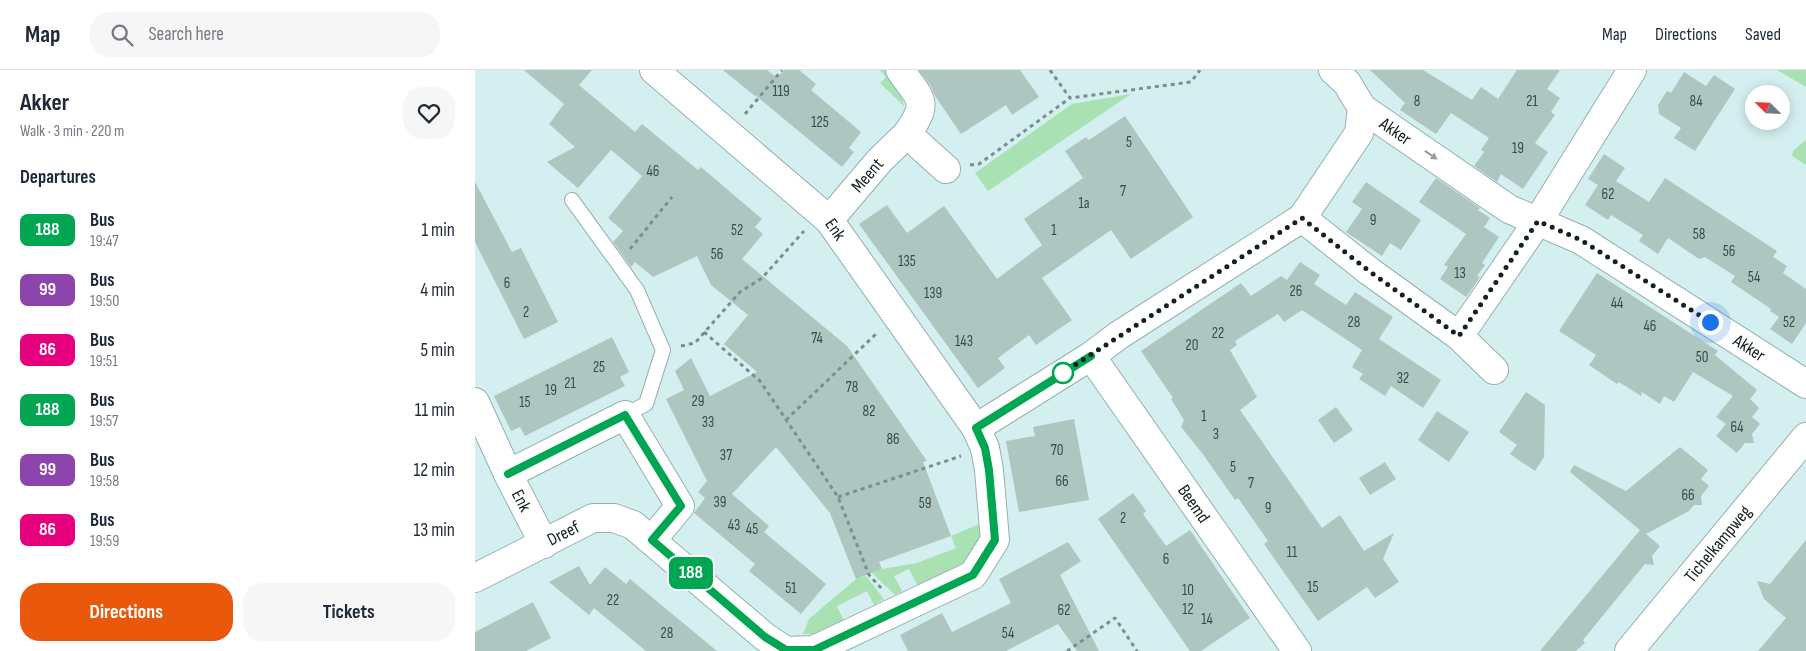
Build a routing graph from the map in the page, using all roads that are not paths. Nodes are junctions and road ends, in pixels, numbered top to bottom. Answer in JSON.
{"nodes":[{"id":1,"x":654,"y":70,"type":"edge"},
{"id":2,"x":900,"y":70,"type":"edge"},
{"id":3,"x":1333,"y":70,"type":"edge"},
{"id":4,"x":1632,"y":70,"type":"edge"},
{"id":5,"x":1361,"y":108,"type":"junction"},
{"id":6,"x":907,"y":134,"type":"junction"},
{"id":7,"x":946,"y":169,"type":"road end"},
{"id":8,"x":572,"y":200,"type":"dead end"},
{"id":9,"x":825,"y":215,"type":"junction"},
{"id":10,"x":1302,"y":218,"type":"junction"},
{"id":11,"x":1538,"y":221,"type":"junction"},
{"id":12,"x":1459,"y":336,"type":"junction"},
{"id":13,"x":1091,"y":356,"type":"junction"},
{"id":14,"x":1494,"y":370,"type":"dead end"},
{"id":15,"x":1806,"y":384,"type":"edge"},
{"id":16,"x":475,"y":402,"type":"edge"},
{"id":17,"x":625,"y":415,"type":"junction"},
{"id":18,"x":1806,"y":437,"type":"edge"},
{"id":19,"x":980,"y":438,"type":"junction"},
{"id":20,"x":508,"y":474,"type":"junction"},
{"id":21,"x":652,"y":540,"type":"junction"},
{"id":22,"x":544,"y":544,"type":"junction"},
{"id":23,"x":475,"y":578,"type":"edge"},
{"id":24,"x":761,"y":644,"type":"edge"},
{"id":25,"x":1295,"y":650,"type":"edge"},
{"id":26,"x":1629,"y":651,"type":"edge"}],
"edges":[{"from":1,"to":9,"type":"street","name":"Enk"},
{"from":2,"to":6,"type":"street","name":"Meent"},
{"from":3,"to":5,"type":"street"},
{"from":4,"to":11,"type":"street"},
{"from":5,"to":10,"type":"street","name":"Akker"},
{"from":5,"to":11,"type":"street","name":"Akker","one_way":true},
{"from":6,"to":7,"type":"street"},
{"from":6,"to":9,"type":"street","name":"Meent"},
{"from":8,"to":17,"type":"lane"},
{"from":9,"to":19,"type":"street","name":"Enk"},
{"from":10,"to":12,"type":"street"},
{"from":10,"to":13,"type":"street","name":"Akker"},
{"from":11,"to":12,"type":"street"},
{"from":11,"to":15,"type":"street","name":"Akker"},
{"from":12,"to":14,"type":"street"},
{"from":13,"to":19,"type":"street"},
{"from":13,"to":25,"type":"street","name":"Beemd"},
{"from":16,"to":20,"type":"street","name":"Enk"},
{"from":17,"to":20,"type":"street"},
{"from":17,"to":21,"type":"street"},
{"from":18,"to":26,"type":"street","name":"Tichelkampweg"},
{"from":19,"to":24,"type":"street","name":"Dreef"},
{"from":20,"to":22,"type":"street","name":"Enk"},
{"from":21,"to":22,"type":"street","name":"Dreef"},
{"from":21,"to":24,"type":"street","name":"Dreef"},
{"from":22,"to":23,"type":"street","name":"Dreef"}]}
